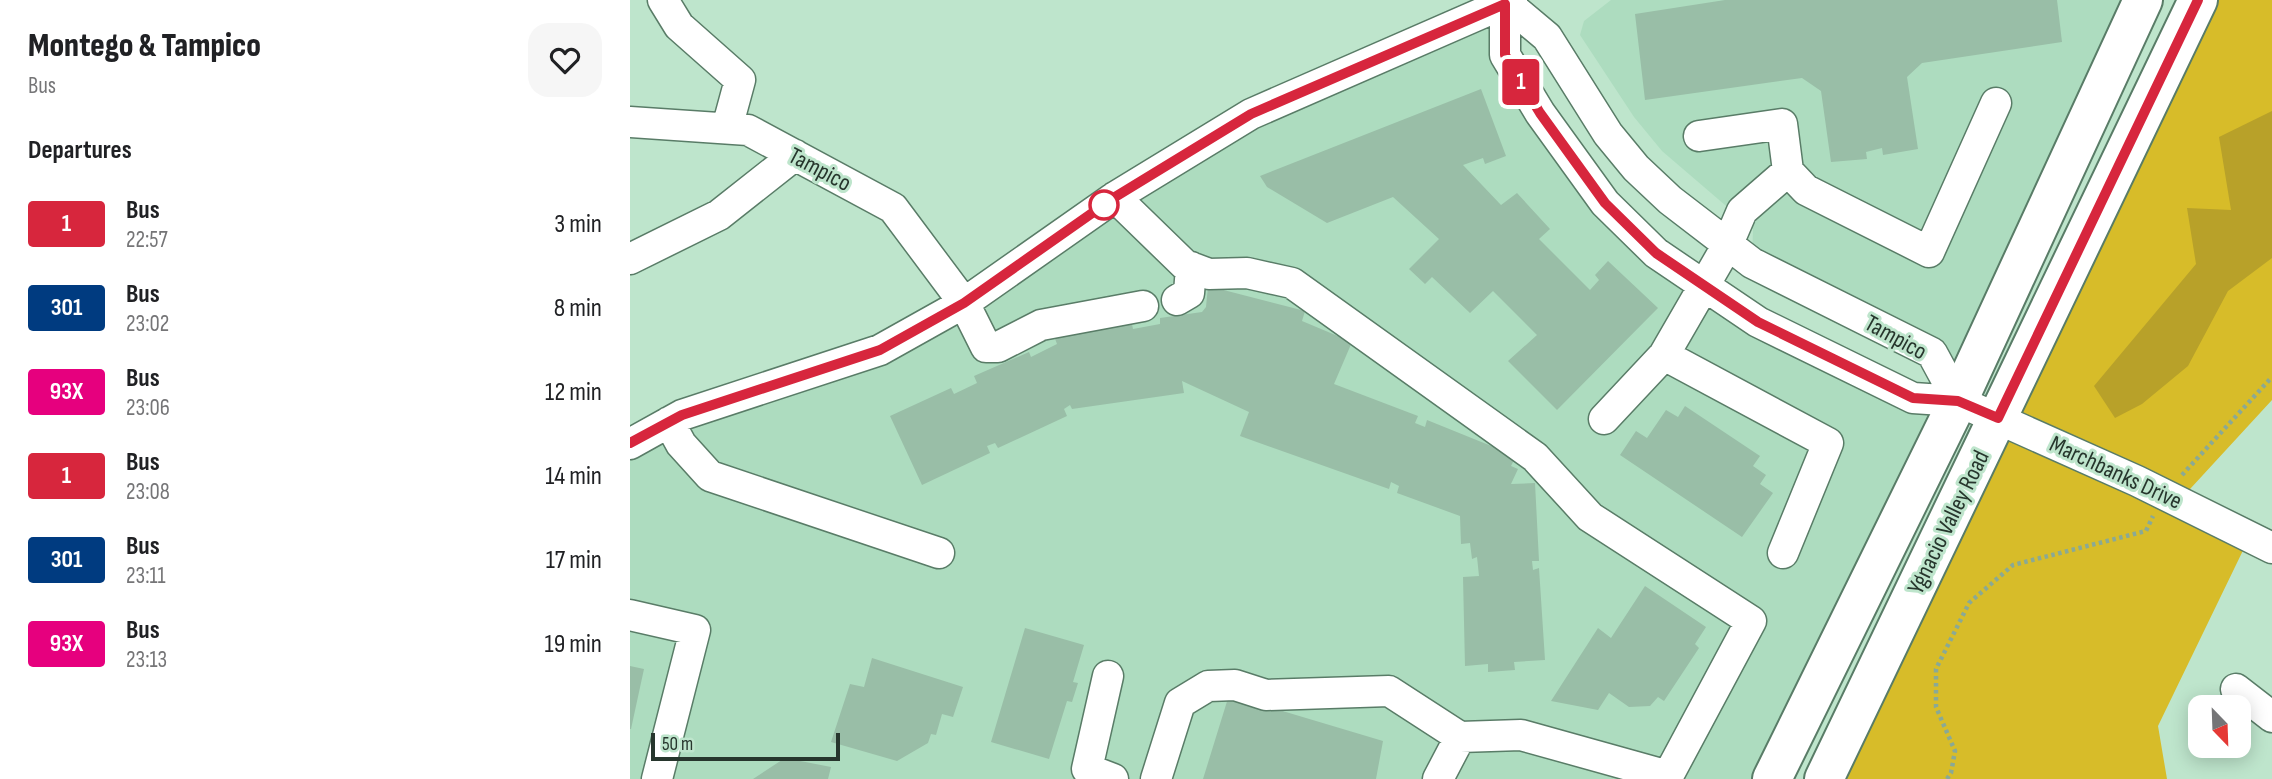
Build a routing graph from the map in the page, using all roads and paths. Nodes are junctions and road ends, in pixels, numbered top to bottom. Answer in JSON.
{"nodes":[{"id":1,"x":663,"y":0,"type":"edge"},
{"id":2,"x":2144,"y":0,"type":"edge"},
{"id":3,"x":2198,"y":0,"type":"edge"},
{"id":4,"x":1507,"y":1,"type":"edge"},
{"id":5,"x":1996,"y":103,"type":"dead end"},
{"id":6,"x":630,"y":122,"type":"edge"},
{"id":7,"x":727,"y":128,"type":"junction"},
{"id":8,"x":1699,"y":136,"type":"dead end"},
{"id":9,"x":795,"y":155,"type":"junction"},
{"id":10,"x":1788,"y":171,"type":"junction"},
{"id":11,"x":1115,"y":197,"type":"junction"},
{"id":12,"x":1727,"y":246,"type":"junction"},
{"id":13,"x":630,"y":259,"type":"edge"},
{"id":14,"x":1191,"y":267,"type":"junction"},
{"id":15,"x":1702,"y":286,"type":"junction"},
{"id":16,"x":1177,"y":300,"type":"dead end"},
{"id":17,"x":964,"y":303,"type":"junction"},
{"id":18,"x":1143,"y":306,"type":"dead end"},
{"id":19,"x":1664,"y":355,"type":"junction"},
{"id":20,"x":2272,"y":377,"type":"edge"},
{"id":21,"x":1958,"y":401,"type":"junction"},
{"id":22,"x":1998,"y":418,"type":"junction"},
{"id":23,"x":1604,"y":419,"type":"dead end"},
{"id":24,"x":668,"y":422,"type":"junction"},
{"id":25,"x":630,"y":443,"type":"edge"},
{"id":26,"x":2164,"y":494,"type":"junction"},
{"id":27,"x":2272,"y":548,"type":"edge"},
{"id":28,"x":939,"y":553,"type":"dead end"},
{"id":29,"x":1783,"y":553,"type":"dead end"},
{"id":30,"x":630,"y":615,"type":"edge"},
{"id":31,"x":1108,"y":676,"type":"dead end"},
{"id":32,"x":2236,"y":689,"type":"dead end"},
{"id":33,"x":2272,"y":717,"type":"edge"},
{"id":34,"x":1460,"y":737,"type":"junction"},
{"id":35,"x":657,"y":779,"type":"edge"},
{"id":36,"x":1113,"y":779,"type":"edge"},
{"id":37,"x":1156,"y":779,"type":"edge"},
{"id":38,"x":1438,"y":779,"type":"edge"},
{"id":39,"x":1772,"y":779,"type":"edge"},
{"id":40,"x":1824,"y":779,"type":"edge"},
{"id":41,"x":1947,"y":779,"type":"edge"}],
"edges":[{"from":1,"to":7,"type":"street"},
{"from":2,"to":21,"type":"highway","name":"Ygnacio Valley Road"},
{"from":3,"to":22,"type":"highway","name":"Ygnacio Valley Road"},
{"from":4,"to":11,"type":"street"},
{"from":4,"to":12,"type":"street","name":"Tampico"},
{"from":4,"to":15,"type":"street","name":"Tampico"},
{"from":5,"to":10,"type":"street"},
{"from":6,"to":7,"type":"street","name":"Tampico"},
{"from":7,"to":9,"type":"street","name":"Tampico"},
{"from":8,"to":10,"type":"street"},
{"from":9,"to":13,"type":"street"},
{"from":9,"to":17,"type":"street","name":"Tampico"},
{"from":10,"to":12,"type":"street"},
{"from":11,"to":14,"type":"street"},
{"from":11,"to":17,"type":"street"},
{"from":12,"to":15,"type":"street"},
{"from":12,"to":21,"type":"street","name":"Tampico"},
{"from":14,"to":16,"type":"street"},
{"from":14,"to":34,"type":"street"},
{"from":15,"to":19,"type":"street"},
{"from":15,"to":21,"type":"street","name":"Tampico"},
{"from":17,"to":18,"type":"street","name":"Tampico"},
{"from":17,"to":24,"type":"street"},
{"from":19,"to":23,"type":"street"},
{"from":19,"to":29,"type":"street"},
{"from":20,"to":26,"type":"path"},
{"from":21,"to":22,"type":"street","name":"Marchbanks Drive"},
{"from":21,"to":39,"type":"highway","name":"Ygnacio Valley Road"},
{"from":22,"to":26,"type":"street","name":"Marchbanks Drive"},
{"from":22,"to":40,"type":"highway","name":"Ygnacio Valley Road"},
{"from":24,"to":25,"type":"street"},
{"from":24,"to":28,"type":"street"},
{"from":26,"to":27,"type":"street","name":"Marchbanks Drive"},
{"from":26,"to":41,"type":"path"},
{"from":30,"to":35,"type":"street"},
{"from":31,"to":36,"type":"street"},
{"from":32,"to":33,"type":"street"},
{"from":34,"to":37,"type":"street"},
{"from":34,"to":38,"type":"street"}]}
